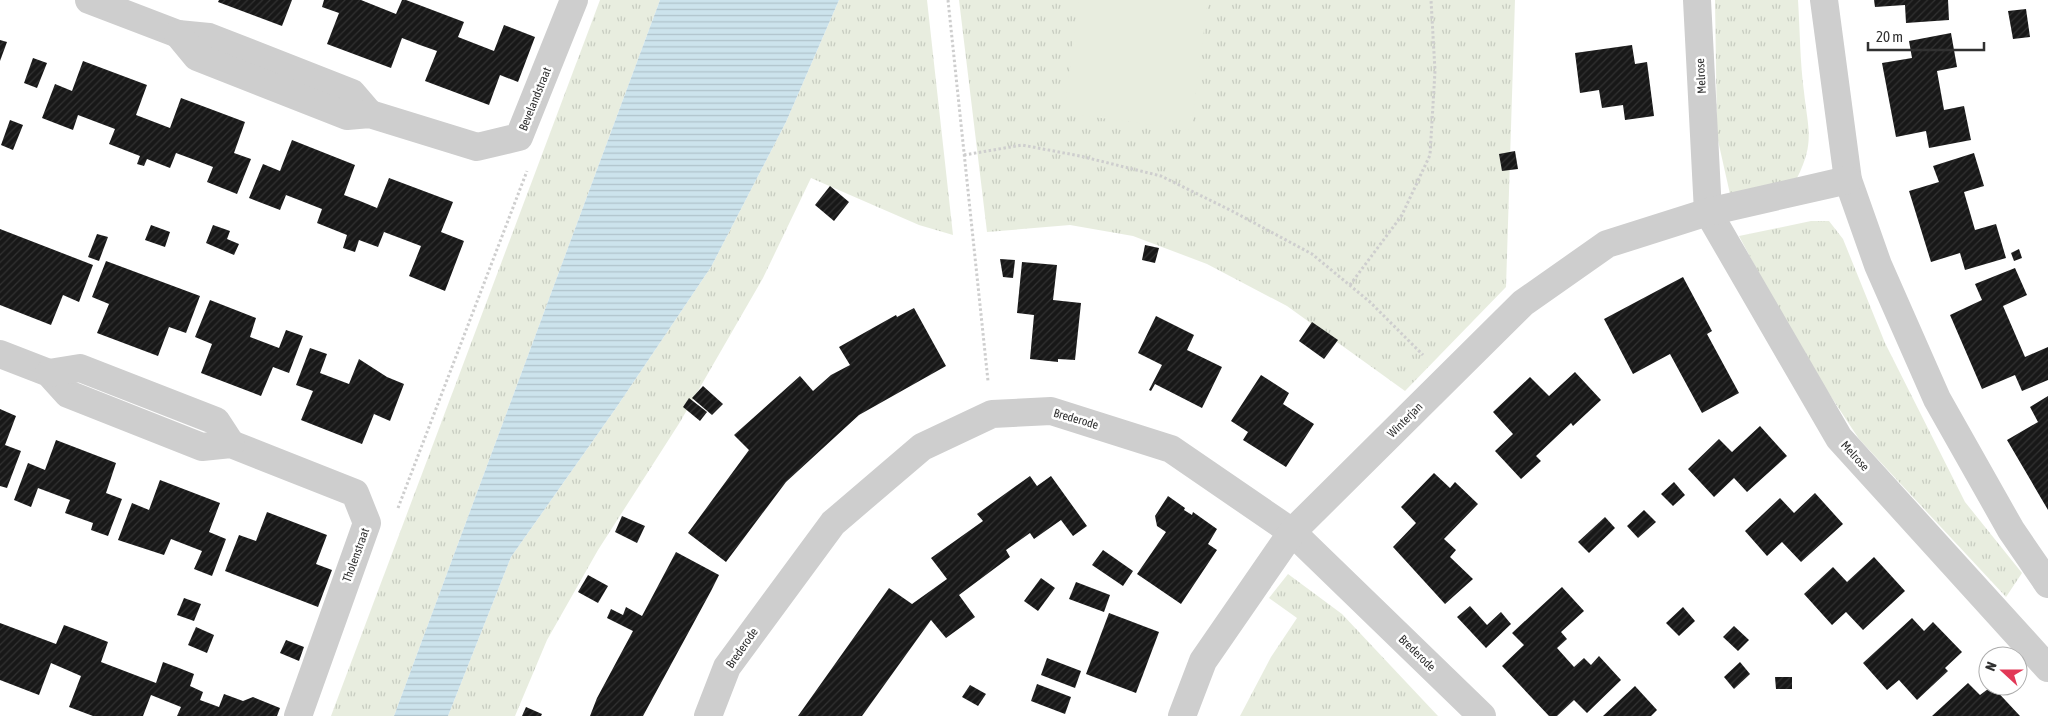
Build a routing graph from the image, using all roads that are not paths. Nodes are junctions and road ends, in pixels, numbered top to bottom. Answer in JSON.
{"nodes":[{"id":1,"x":89,"y":0,"type":"edge"},
{"id":2,"x":574,"y":0,"type":"edge"},
{"id":3,"x":1697,"y":0,"type":"edge"},
{"id":4,"x":1824,"y":0,"type":"edge"},
{"id":5,"x":1848,"y":180,"type":"junction"},
{"id":6,"x":1708,"y":212,"type":"junction"},
{"id":7,"x":0,"y":354,"type":"edge"},
{"id":8,"x":1292,"y":532,"type":"junction"},
{"id":9,"x":2048,"y":584,"type":"edge"},
{"id":10,"x":2048,"y":668,"type":"edge"},
{"id":11,"x":298,"y":716,"type":"edge"},
{"id":12,"x":708,"y":716,"type":"edge"},
{"id":13,"x":1182,"y":716,"type":"edge"},
{"id":14,"x":1482,"y":716,"type":"edge"}],
"edges":[{"from":1,"to":2,"type":"street","name":"Bevelandstraat"},
{"from":3,"to":6,"type":"street","name":"Melrose"},
{"from":4,"to":5,"type":"street"},
{"from":5,"to":6,"type":"street"},
{"from":5,"to":9,"type":"street"},
{"from":6,"to":8,"type":"street","name":"Winterjan"},
{"from":6,"to":10,"type":"street","name":"Melrose"},
{"from":7,"to":11,"type":"street","name":"Tholenstraat"},
{"from":8,"to":12,"type":"street","name":"Brederode"},
{"from":8,"to":13,"type":"street","name":"Winterjan"},
{"from":8,"to":14,"type":"street","name":"Brederode"}]}
